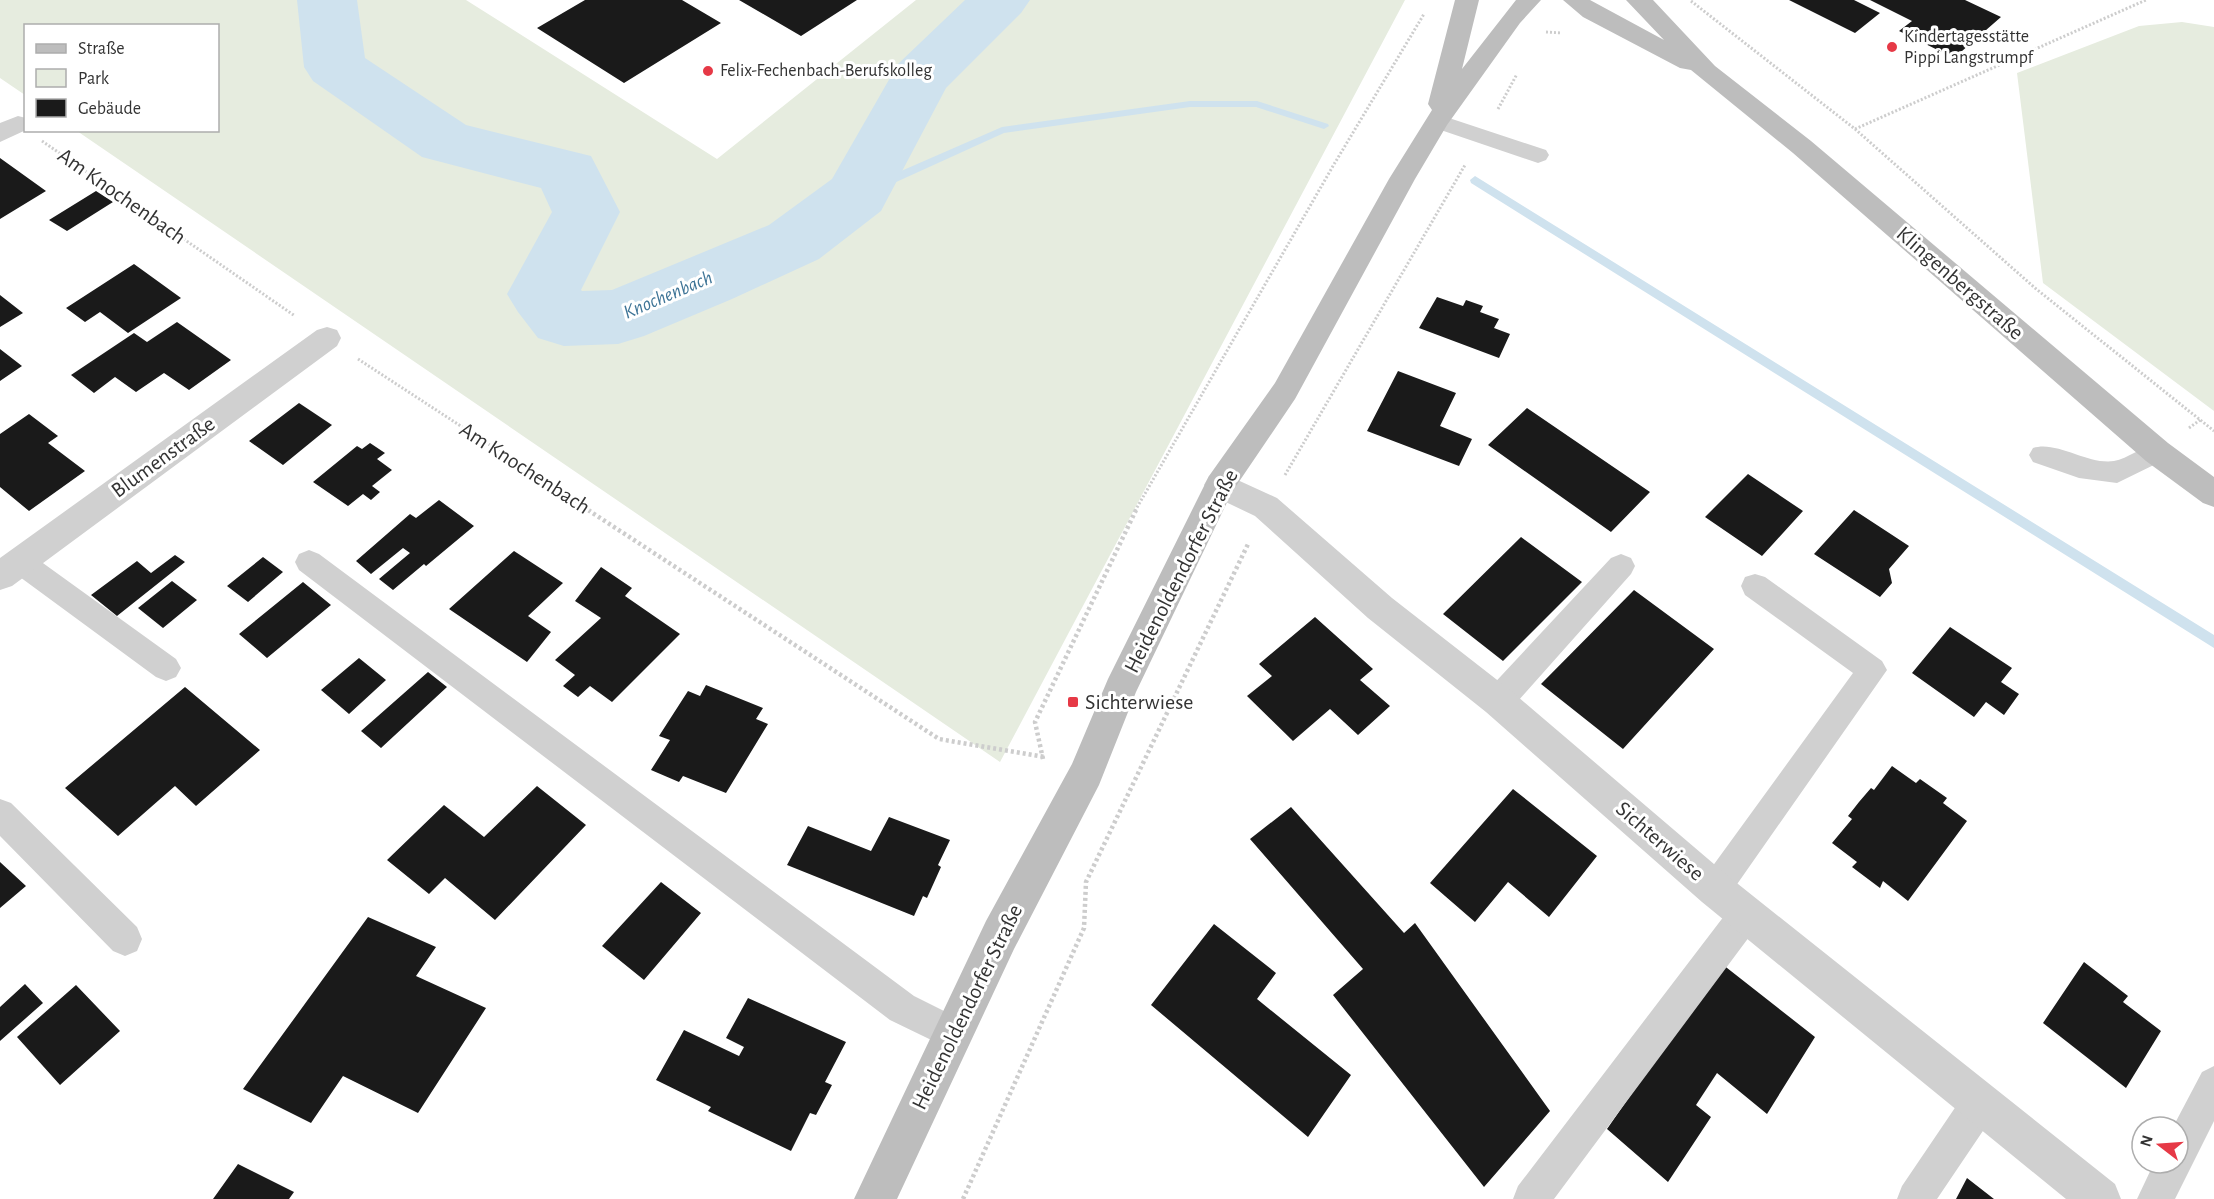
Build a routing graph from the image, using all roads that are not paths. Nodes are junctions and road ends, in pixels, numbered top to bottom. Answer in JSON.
{"nodes":[{"id":1,"x":1467,"y":0,"type":"edge"},
{"id":2,"x":1529,"y":0,"type":"edge"},
{"id":3,"x":1575,"y":0,"type":"edge"},
{"id":4,"x":1638,"y":0,"type":"edge"},
{"id":5,"x":1706,"y":72,"type":"junction"},
{"id":6,"x":1437,"y":121,"type":"junction"},
{"id":7,"x":1538,"y":155,"type":"dead end"},
{"id":8,"x":327,"y":338,"type":"road end"},
{"id":9,"x":2157,"y":452,"type":"junction"},
{"id":10,"x":2042,"y":455,"type":"dead end"},
{"id":11,"x":1220,"y":485,"type":"junction"},
{"id":12,"x":2214,"y":494,"type":"edge"},
{"id":13,"x":309,"y":562,"type":"dead end"},
{"id":14,"x":1621,"y":566,"type":"dead end"},
{"id":15,"x":10,"y":569,"type":"edge"},
{"id":16,"x":1755,"y":586,"type":"dead end"},
{"id":17,"x":166,"y":668,"type":"dead end"},
{"id":18,"x":1498,"y":701,"type":"junction"},
{"id":19,"x":0,"y":814,"type":"edge"},
{"id":20,"x":1715,"y":889,"type":"junction"},
{"id":21,"x":1746,"y":914,"type":"junction"},
{"id":22,"x":125,"y":939,"type":"dead end"},
{"id":23,"x":954,"y":1034,"type":"junction"},
{"id":24,"x":2214,"y":1084,"type":"edge"},
{"id":25,"x":1980,"y":1102,"type":"junction"},
{"id":26,"x":2190,"y":1131,"type":"edge"},
{"id":27,"x":2168,"y":1175,"type":"edge"},
{"id":28,"x":875,"y":1199,"type":"edge"},
{"id":29,"x":1531,"y":1199,"type":"edge"},
{"id":30,"x":1915,"y":1199,"type":"edge"},
{"id":31,"x":2100,"y":1199,"type":"edge"},
{"id":32,"x":2155,"y":1199,"type":"edge"}],
"edges":[{"from":1,"to":6,"type":"street","name":"Heidenoldendorfer Straße"},
{"from":2,"to":6,"type":"street","name":"Heidenoldendorfer Straße"},
{"from":3,"to":5,"type":"street","name":"Klingenbergstraße"},
{"from":4,"to":5,"type":"street","name":"Klingenbergstraße"},
{"from":5,"to":9,"type":"street","name":"Klingenbergstraße"},
{"from":6,"to":7,"type":"lane"},
{"from":6,"to":11,"type":"street","name":"Heidenoldendorfer Straße"},
{"from":8,"to":15,"type":"street","name":"Blumenstraße"},
{"from":9,"to":10,"type":"lane"},
{"from":9,"to":12,"type":"street","name":"Klingenbergstraße"},
{"from":11,"to":18,"type":"street","name":"Sichterwiese"},
{"from":11,"to":23,"type":"street","name":"Heidenoldendorfer Straße"},
{"from":13,"to":23,"type":"lane"},
{"from":14,"to":18,"type":"lane"},
{"from":15,"to":17,"type":"lane"},
{"from":16,"to":20,"type":"lane"},
{"from":18,"to":20,"type":"street","name":"Sichterwiese"},
{"from":19,"to":22,"type":"lane"},
{"from":20,"to":21,"type":"street","name":"Sichterwiese"},
{"from":21,"to":25,"type":"street","name":"Sichterwiese"},
{"from":21,"to":29,"type":"lane"},
{"from":23,"to":28,"type":"street","name":"Heidenoldendorfer Straße"},
{"from":24,"to":26,"type":"lane"},
{"from":25,"to":30,"type":"lane"},
{"from":25,"to":31,"type":"street","name":"Sichterwiese"},
{"from":27,"to":32,"type":"lane"}]}
